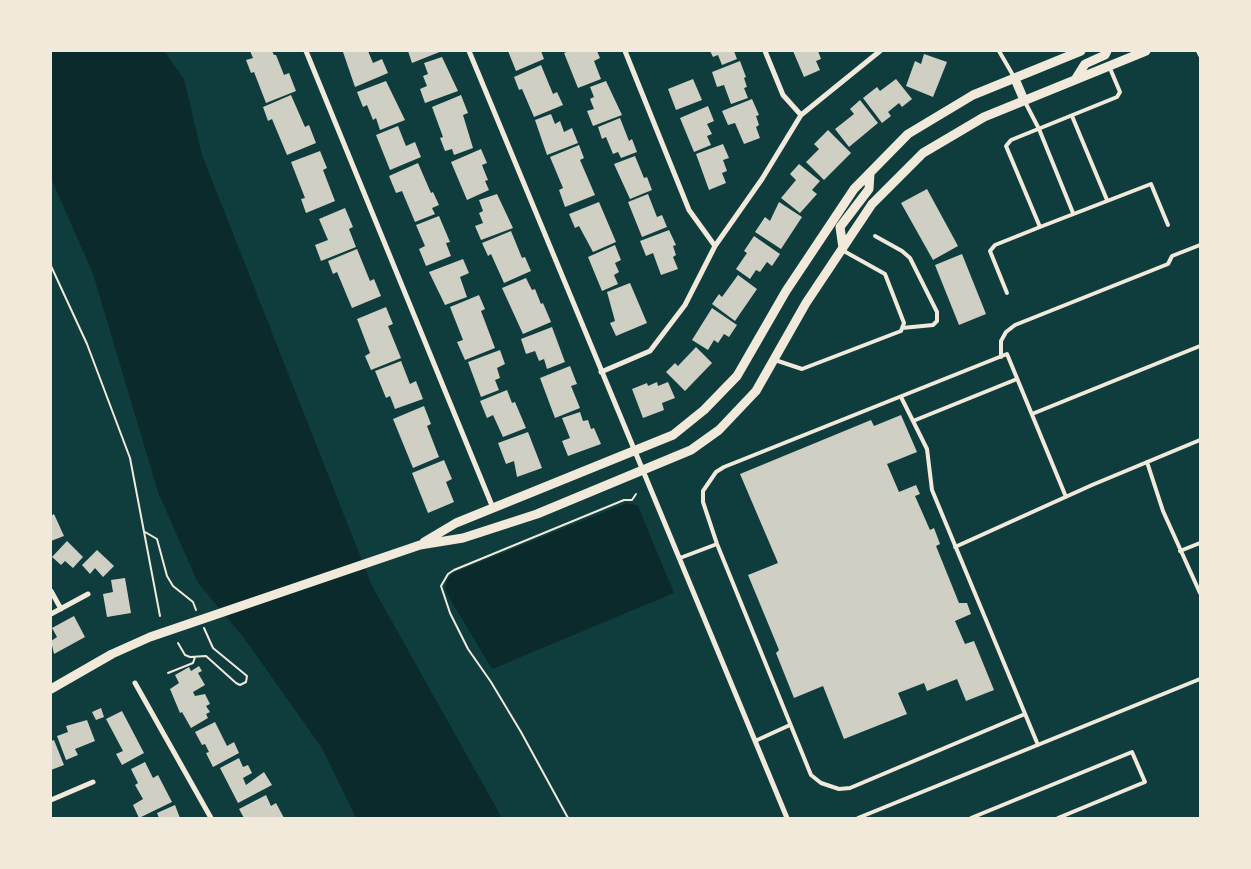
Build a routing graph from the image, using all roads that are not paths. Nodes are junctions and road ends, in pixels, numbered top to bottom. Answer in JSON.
{"nodes":[{"id":1,"x":306,"y":51,"type":"edge"},
{"id":2,"x":469,"y":51,"type":"edge"},
{"id":3,"x":625,"y":51,"type":"edge"},
{"id":4,"x":765,"y":51,"type":"edge"},
{"id":5,"x":880,"y":51,"type":"edge"},
{"id":6,"x":999,"y":51,"type":"edge"},
{"id":7,"x":1081,"y":51,"type":"edge"},
{"id":8,"x":1107,"y":51,"type":"edge"},
{"id":9,"x":1146,"y":51,"type":"edge"},
{"id":10,"x":1198,"y":51,"type":"edge"},
{"id":11,"x":1200,"y":55,"type":"edge"},
{"id":12,"x":1109,"y":66,"type":"junction"},
{"id":13,"x":1015,"y":78,"type":"junction"},
{"id":14,"x":1074,"y":80,"type":"junction"},
{"id":15,"x":1024,"y":100,"type":"junction"},
{"id":16,"x":801,"y":115,"type":"junction"},
{"id":17,"x":1072,"y":116,"type":"junction"},
{"id":18,"x":1039,"y":129,"type":"junction"},
{"id":19,"x":870,"y":173,"type":"junction"},
{"id":20,"x":1107,"y":200,"type":"junction"},
{"id":21,"x":1073,"y":213,"type":"junction"},
{"id":22,"x":1168,"y":225,"type":"dead end"},
{"id":23,"x":1040,"y":227,"type":"junction"},
{"id":24,"x":875,"y":236,"type":"dead end"},
{"id":25,"x":1200,"y":245,"type":"edge"},
{"id":26,"x":715,"y":246,"type":"junction"},
{"id":27,"x":842,"y":249,"type":"junction"},
{"id":28,"x":1007,"y":292,"type":"dead end"},
{"id":29,"x":902,"y":328,"type":"junction"},
{"id":30,"x":1200,"y":346,"type":"edge"},
{"id":31,"x":1001,"y":357,"type":"junction"},
{"id":32,"x":774,"y":360,"type":"junction"},
{"id":33,"x":601,"y":372,"type":"junction"},
{"id":34,"x":1017,"y":379,"type":"junction"},
{"id":35,"x":902,"y":396,"type":"junction"},
{"id":36,"x":1032,"y":414,"type":"junction"},
{"id":37,"x":914,"y":421,"type":"junction"},
{"id":38,"x":1200,"y":440,"type":"edge"},
{"id":39,"x":634,"y":451,"type":"junction"},
{"id":40,"x":1147,"y":462,"type":"junction"},
{"id":41,"x":642,"y":471,"type":"junction"},
{"id":42,"x":1066,"y":497,"type":"junction"},
{"id":43,"x":493,"y":508,"type":"junction"},
{"id":44,"x":1200,"y":543,"type":"edge"},
{"id":45,"x":717,"y":544,"type":"junction"},
{"id":46,"x":420,"y":545,"type":"junction"},
{"id":47,"x":956,"y":547,"type":"junction"},
{"id":48,"x":1180,"y":551,"type":"junction"},
{"id":49,"x":680,"y":558,"type":"junction"},
{"id":50,"x":51,"y":591,"type":"edge"},
{"id":51,"x":1200,"y":593,"type":"edge"},
{"id":52,"x":88,"y":594,"type":"dead end"},
{"id":53,"x":61,"y":609,"type":"junction"},
{"id":54,"x":51,"y":614,"type":"edge"},
{"id":55,"x":1200,"y":679,"type":"edge"},
{"id":56,"x":135,"y":683,"type":"dead end"},
{"id":57,"x":51,"y":689,"type":"edge"},
{"id":58,"x":1025,"y":714,"type":"junction"},
{"id":59,"x":790,"y":725,"type":"junction"},
{"id":60,"x":755,"y":741,"type":"junction"},
{"id":61,"x":1038,"y":745,"type":"junction"},
{"id":62,"x":93,"y":782,"type":"dead end"},
{"id":63,"x":51,"y":800,"type":"edge"},
{"id":64,"x":211,"y":818,"type":"edge"},
{"id":65,"x":787,"y":818,"type":"edge"},
{"id":66,"x":858,"y":818,"type":"edge"},
{"id":67,"x":971,"y":818,"type":"edge"},
{"id":68,"x":1058,"y":818,"type":"edge"}],
"edges":[{"from":1,"to":43,"type":"street"},
{"from":2,"to":33,"type":"street"},
{"from":3,"to":26,"type":"street"},
{"from":4,"to":16,"type":"street"},
{"from":5,"to":16,"type":"street"},
{"from":6,"to":13,"type":"lane"},
{"from":7,"to":13,"type":"street"},
{"from":8,"to":14,"type":"street"},
{"from":9,"to":12,"type":"street"},
{"from":10,"to":11,"type":"lane"},
{"from":12,"to":14,"type":"street"},
{"from":12,"to":17,"type":"lane"},
{"from":13,"to":15,"type":"street"},
{"from":13,"to":19,"type":"street"},
{"from":14,"to":15,"type":"street"},
{"from":15,"to":18,"type":"lane"},
{"from":15,"to":27,"type":"street"},
{"from":16,"to":26,"type":"street"},
{"from":17,"to":18,"type":"lane"},
{"from":17,"to":20,"type":"lane"},
{"from":18,"to":21,"type":"lane"},
{"from":18,"to":23,"type":"lane"},
{"from":19,"to":27,"type":"street"},
{"from":19,"to":39,"type":"street"},
{"from":20,"to":21,"type":"lane"},
{"from":20,"to":22,"type":"lane"},
{"from":21,"to":23,"type":"lane"},
{"from":23,"to":28,"type":"lane"},
{"from":24,"to":29,"type":"lane"},
{"from":25,"to":31,"type":"lane"},
{"from":26,"to":33,"type":"street"},
{"from":27,"to":29,"type":"lane"},
{"from":27,"to":32,"type":"street"},
{"from":29,"to":32,"type":"lane"},
{"from":30,"to":36,"type":"lane"},
{"from":31,"to":34,"type":"lane"},
{"from":31,"to":35,"type":"lane"},
{"from":32,"to":41,"type":"street"},
{"from":33,"to":39,"type":"street"},
{"from":34,"to":36,"type":"lane"},
{"from":34,"to":37,"type":"lane"},
{"from":35,"to":37,"type":"lane"},
{"from":35,"to":45,"type":"lane"},
{"from":36,"to":42,"type":"lane"},
{"from":37,"to":47,"type":"lane"},
{"from":38,"to":40,"type":"lane"},
{"from":39,"to":41,"type":"street"},
{"from":39,"to":43,"type":"street"},
{"from":40,"to":42,"type":"lane"},
{"from":40,"to":48,"type":"lane"},
{"from":41,"to":46,"type":"street"},
{"from":41,"to":49,"type":"street"},
{"from":42,"to":47,"type":"lane"},
{"from":43,"to":46,"type":"street"},
{"from":44,"to":48,"type":"lane"},
{"from":45,"to":49,"type":"lane"},
{"from":45,"to":59,"type":"lane"},
{"from":46,"to":57,"type":"street"},
{"from":47,"to":58,"type":"lane"},
{"from":48,"to":51,"type":"lane"},
{"from":49,"to":60,"type":"street"},
{"from":50,"to":53,"type":"street"},
{"from":52,"to":53,"type":"street"},
{"from":53,"to":54,"type":"street"},
{"from":55,"to":61,"type":"lane"},
{"from":56,"to":64,"type":"street"},
{"from":58,"to":59,"type":"lane"},
{"from":58,"to":61,"type":"lane"},
{"from":59,"to":60,"type":"lane"},
{"from":60,"to":65,"type":"street"},
{"from":61,"to":66,"type":"lane"},
{"from":62,"to":63,"type":"street"},
{"from":67,"to":68,"type":"lane"}]}
